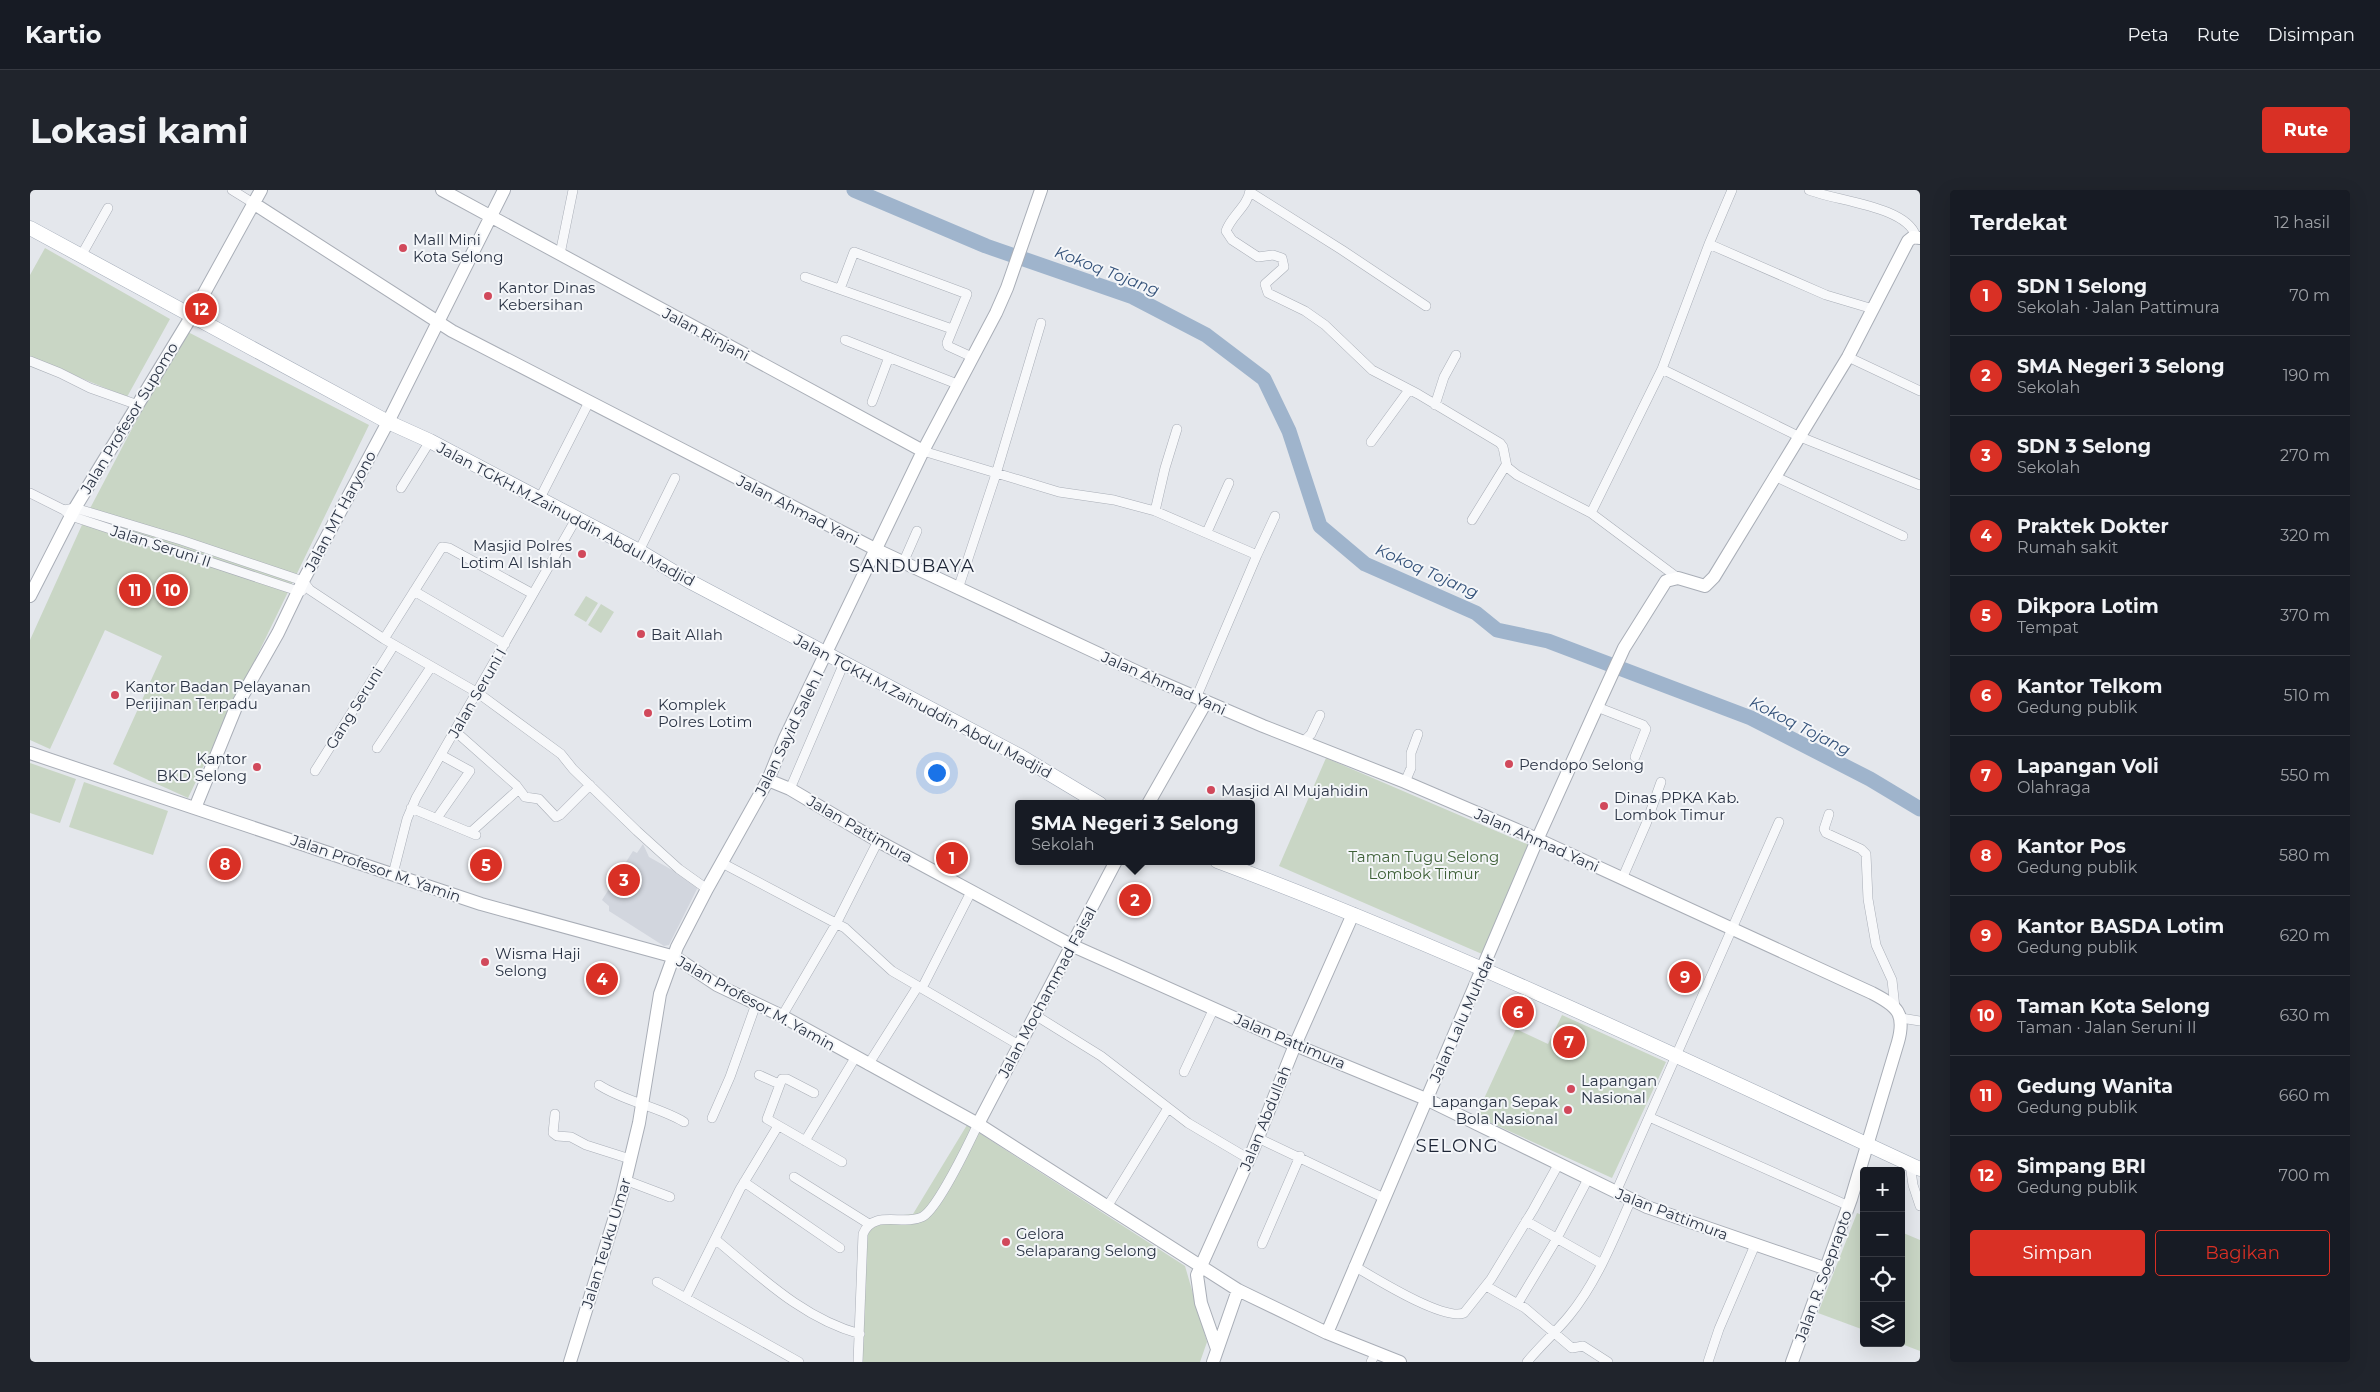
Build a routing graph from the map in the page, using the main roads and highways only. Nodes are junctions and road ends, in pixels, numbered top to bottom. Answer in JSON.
{"nodes":[{"id":1,"x":30,"y":228,"type":"edge"},
{"id":2,"x":1093,"y":800,"type":"edge"},
{"id":3,"x":1227,"y":865,"type":"edge"},
{"id":4,"x":1915,"y":1167,"type":"edge"}],
"edges":[{"from":1,"to":2,"type":"main road","name":"Jalan TGKH.M.Zainuddin Abdul Madjid"},
{"from":3,"to":4,"type":"main road"}]}
